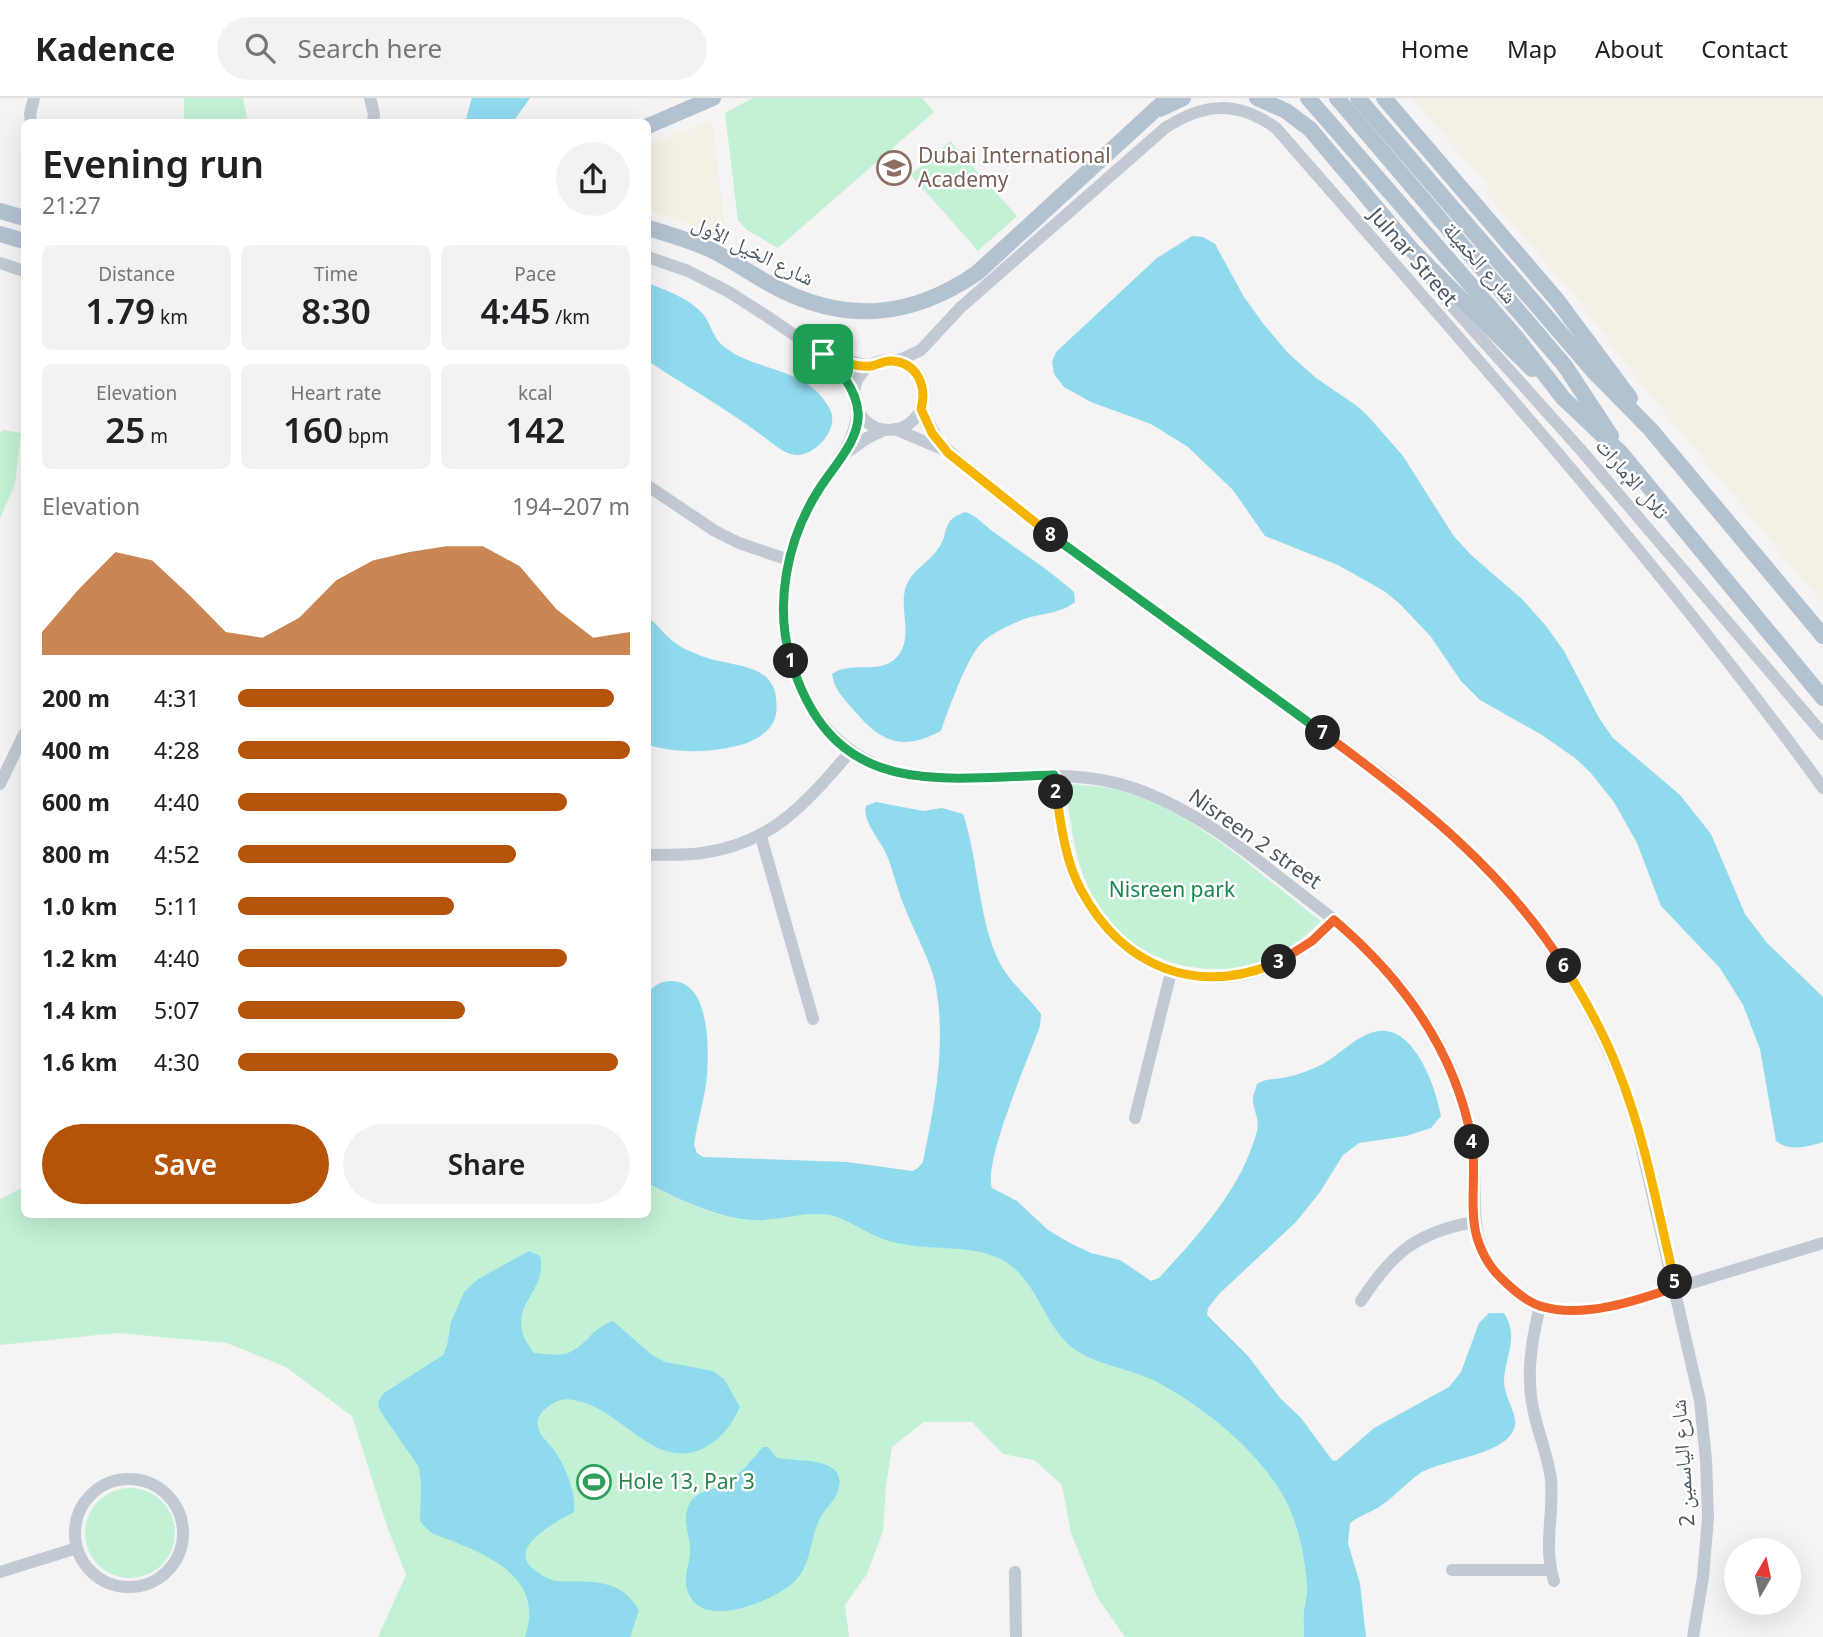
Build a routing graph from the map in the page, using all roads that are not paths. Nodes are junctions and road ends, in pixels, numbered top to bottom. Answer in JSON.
{"nodes":[{"id":1,"x":34,"y":98,"type":"edge"},
{"id":2,"x":370,"y":98,"type":"edge"},
{"id":3,"x":713,"y":98,"type":"edge"},
{"id":4,"x":1168,"y":98,"type":"edge"},
{"id":5,"x":1183,"y":98,"type":"edge"},
{"id":6,"x":1257,"y":98,"type":"edge"},
{"id":7,"x":1308,"y":98,"type":"edge"},
{"id":8,"x":1337,"y":98,"type":"edge"},
{"id":9,"x":1358,"y":98,"type":"edge"},
{"id":10,"x":1384,"y":98,"type":"edge"},
{"id":11,"x":1149,"y":116,"type":"junction"},
{"id":12,"x":31,"y":119,"type":"edge"},
{"id":13,"x":373,"y":119,"type":"edge"},
{"id":14,"x":651,"y":125,"type":"edge"},
{"id":15,"x":0,"y":211,"type":"edge"},
{"id":16,"x":21,"y":217,"type":"edge"},
{"id":17,"x":651,"y":229,"type":"edge"},
{"id":18,"x":0,"y":234,"type":"edge"},
{"id":19,"x":21,"y":240,"type":"edge"},
{"id":20,"x":1412,"y":250,"type":"junction"},
{"id":21,"x":651,"y":258,"type":"edge"},
{"id":22,"x":0,"y":263,"type":"edge"},
{"id":23,"x":21,"y":270,"type":"edge"},
{"id":24,"x":823,"y":354,"type":"junction"},
{"id":25,"x":891,"y":360,"type":"junction"},
{"id":26,"x":870,"y":366,"type":"junction"},
{"id":27,"x":854,"y":393,"type":"junction"},
{"id":28,"x":1563,"y":398,"type":"junction"},
{"id":29,"x":921,"y":409,"type":"junction"},
{"id":30,"x":858,"y":411,"type":"junction"},
{"id":31,"x":890,"y":430,"type":"junction"},
{"id":32,"x":1651,"y":430,"type":"junction"},
{"id":33,"x":948,"y":453,"type":"junction"},
{"id":34,"x":1620,"y":453,"type":"junction"},
{"id":35,"x":844,"y":456,"type":"junction"},
{"id":36,"x":651,"y":488,"type":"edge"},
{"id":37,"x":789,"y":559,"type":"junction"},
{"id":38,"x":1823,"y":636,"type":"edge"},
{"id":39,"x":1823,"y":698,"type":"edge"},
{"id":40,"x":1823,"y":734,"type":"edge"},
{"id":41,"x":21,"y":740,"type":"edge"},
{"id":42,"x":849,"y":752,"type":"junction"},
{"id":43,"x":1054,"y":775,"type":"junction"},
{"id":44,"x":0,"y":784,"type":"edge"},
{"id":45,"x":1823,"y":788,"type":"edge"},
{"id":46,"x":761,"y":837,"type":"junction"},
{"id":47,"x":651,"y":855,"type":"edge"},
{"id":48,"x":1334,"y":920,"type":"junction"},
{"id":49,"x":1171,"y":972,"type":"junction"},
{"id":50,"x":813,"y":1019,"type":"dead end"},
{"id":51,"x":1135,"y":1118,"type":"dead end"},
{"id":52,"x":1474,"y":1222,"type":"junction"},
{"id":53,"x":1823,"y":1244,"type":"edge"},
{"id":54,"x":1676,"y":1287,"type":"junction"},
{"id":55,"x":1361,"y":1301,"type":"dead end"},
{"id":56,"x":1540,"y":1306,"type":"junction"},
{"id":57,"x":77,"y":1548,"type":"junction"},
{"id":58,"x":1452,"y":1570,"type":"dead end"},
{"id":59,"x":0,"y":1572,"type":"edge"},
{"id":60,"x":1015,"y":1572,"type":"dead end"},
{"id":61,"x":1016,"y":1637,"type":"edge"},
{"id":62,"x":1693,"y":1637,"type":"edge"}],
"edges":[{"from":1,"to":12,"type":"street"},
{"from":2,"to":13,"type":"street"},
{"from":3,"to":14,"type":"main road"},
{"from":4,"to":11,"type":"main road"},
{"from":5,"to":11,"type":"main road"},
{"from":6,"to":20,"type":"main road"},
{"from":7,"to":28,"type":"main road","name":"شارع الخميلة"},
{"from":8,"to":34,"type":"main road","name":"شارع الخميلة"},
{"from":9,"to":32,"type":"main road","name":"شارع الخميلة"},
{"from":10,"to":32,"type":"main road","name":"شارع الخميلة"},
{"from":11,"to":17,"type":"main road","name":"شارع الخيل الأول"},
{"from":15,"to":16,"type":"main road"},
{"from":18,"to":19,"type":"main road"},
{"from":20,"to":28,"type":"main road"},
{"from":20,"to":40,"type":"street","name":"تلال الإمارات"},
{"from":21,"to":24,"type":"street"},
{"from":22,"to":23,"type":"street"},
{"from":24,"to":26,"type":"street"},
{"from":24,"to":27,"type":"street"},
{"from":25,"to":26,"type":"street"},
{"from":25,"to":29,"type":"street"},
{"from":25,"to":45,"type":"street","name":"Julnar Street"},
{"from":26,"to":27,"type":"street"},
{"from":27,"to":30,"type":"street"},
{"from":28,"to":34,"type":"main road","name":"شارع الخميلة"},
{"from":29,"to":31,"type":"street"},
{"from":29,"to":33,"type":"street"},
{"from":30,"to":31,"type":"street"},
{"from":30,"to":35,"type":"street","name":"Nisreen 2 street"},
{"from":31,"to":33,"type":"street"},
{"from":31,"to":35,"type":"street","name":"Nisreen 2 street"},
{"from":32,"to":38,"type":"main road","name":"شارع الخميلة"},
{"from":33,"to":54,"type":"street","name":"شارع الياسمين 2"},
{"from":34,"to":39,"type":"main road","name":"شارع الخميلة"},
{"from":35,"to":37,"type":"street","name":"Nisreen 2 street"},
{"from":36,"to":37,"type":"street"},
{"from":37,"to":42,"type":"street","name":"Nisreen 2 street"},
{"from":41,"to":44,"type":"street"},
{"from":42,"to":43,"type":"street","name":"Nisreen 2 street"},
{"from":42,"to":46,"type":"street"},
{"from":43,"to":48,"type":"street","name":"Nisreen 2 street"},
{"from":43,"to":49,"type":"street"},
{"from":46,"to":47,"type":"street"},
{"from":46,"to":50,"type":"street"},
{"from":48,"to":49,"type":"street"},
{"from":48,"to":52,"type":"street","name":"Nisreen 2 street"},
{"from":49,"to":51,"type":"street"},
{"from":52,"to":55,"type":"street"},
{"from":52,"to":56,"type":"street","name":"Nisreen 2 street"},
{"from":53,"to":54,"type":"street","name":"Nisreen 2 street"},
{"from":54,"to":56,"type":"street","name":"Nisreen 2 street"},
{"from":54,"to":62,"type":"street","name":"شارع الياسمين 2"},
{"from":56,"to":58,"type":"street"},
{"from":57,"to":57,"type":"street"},
{"from":57,"to":59,"type":"street"},
{"from":60,"to":61,"type":"street"}]}
